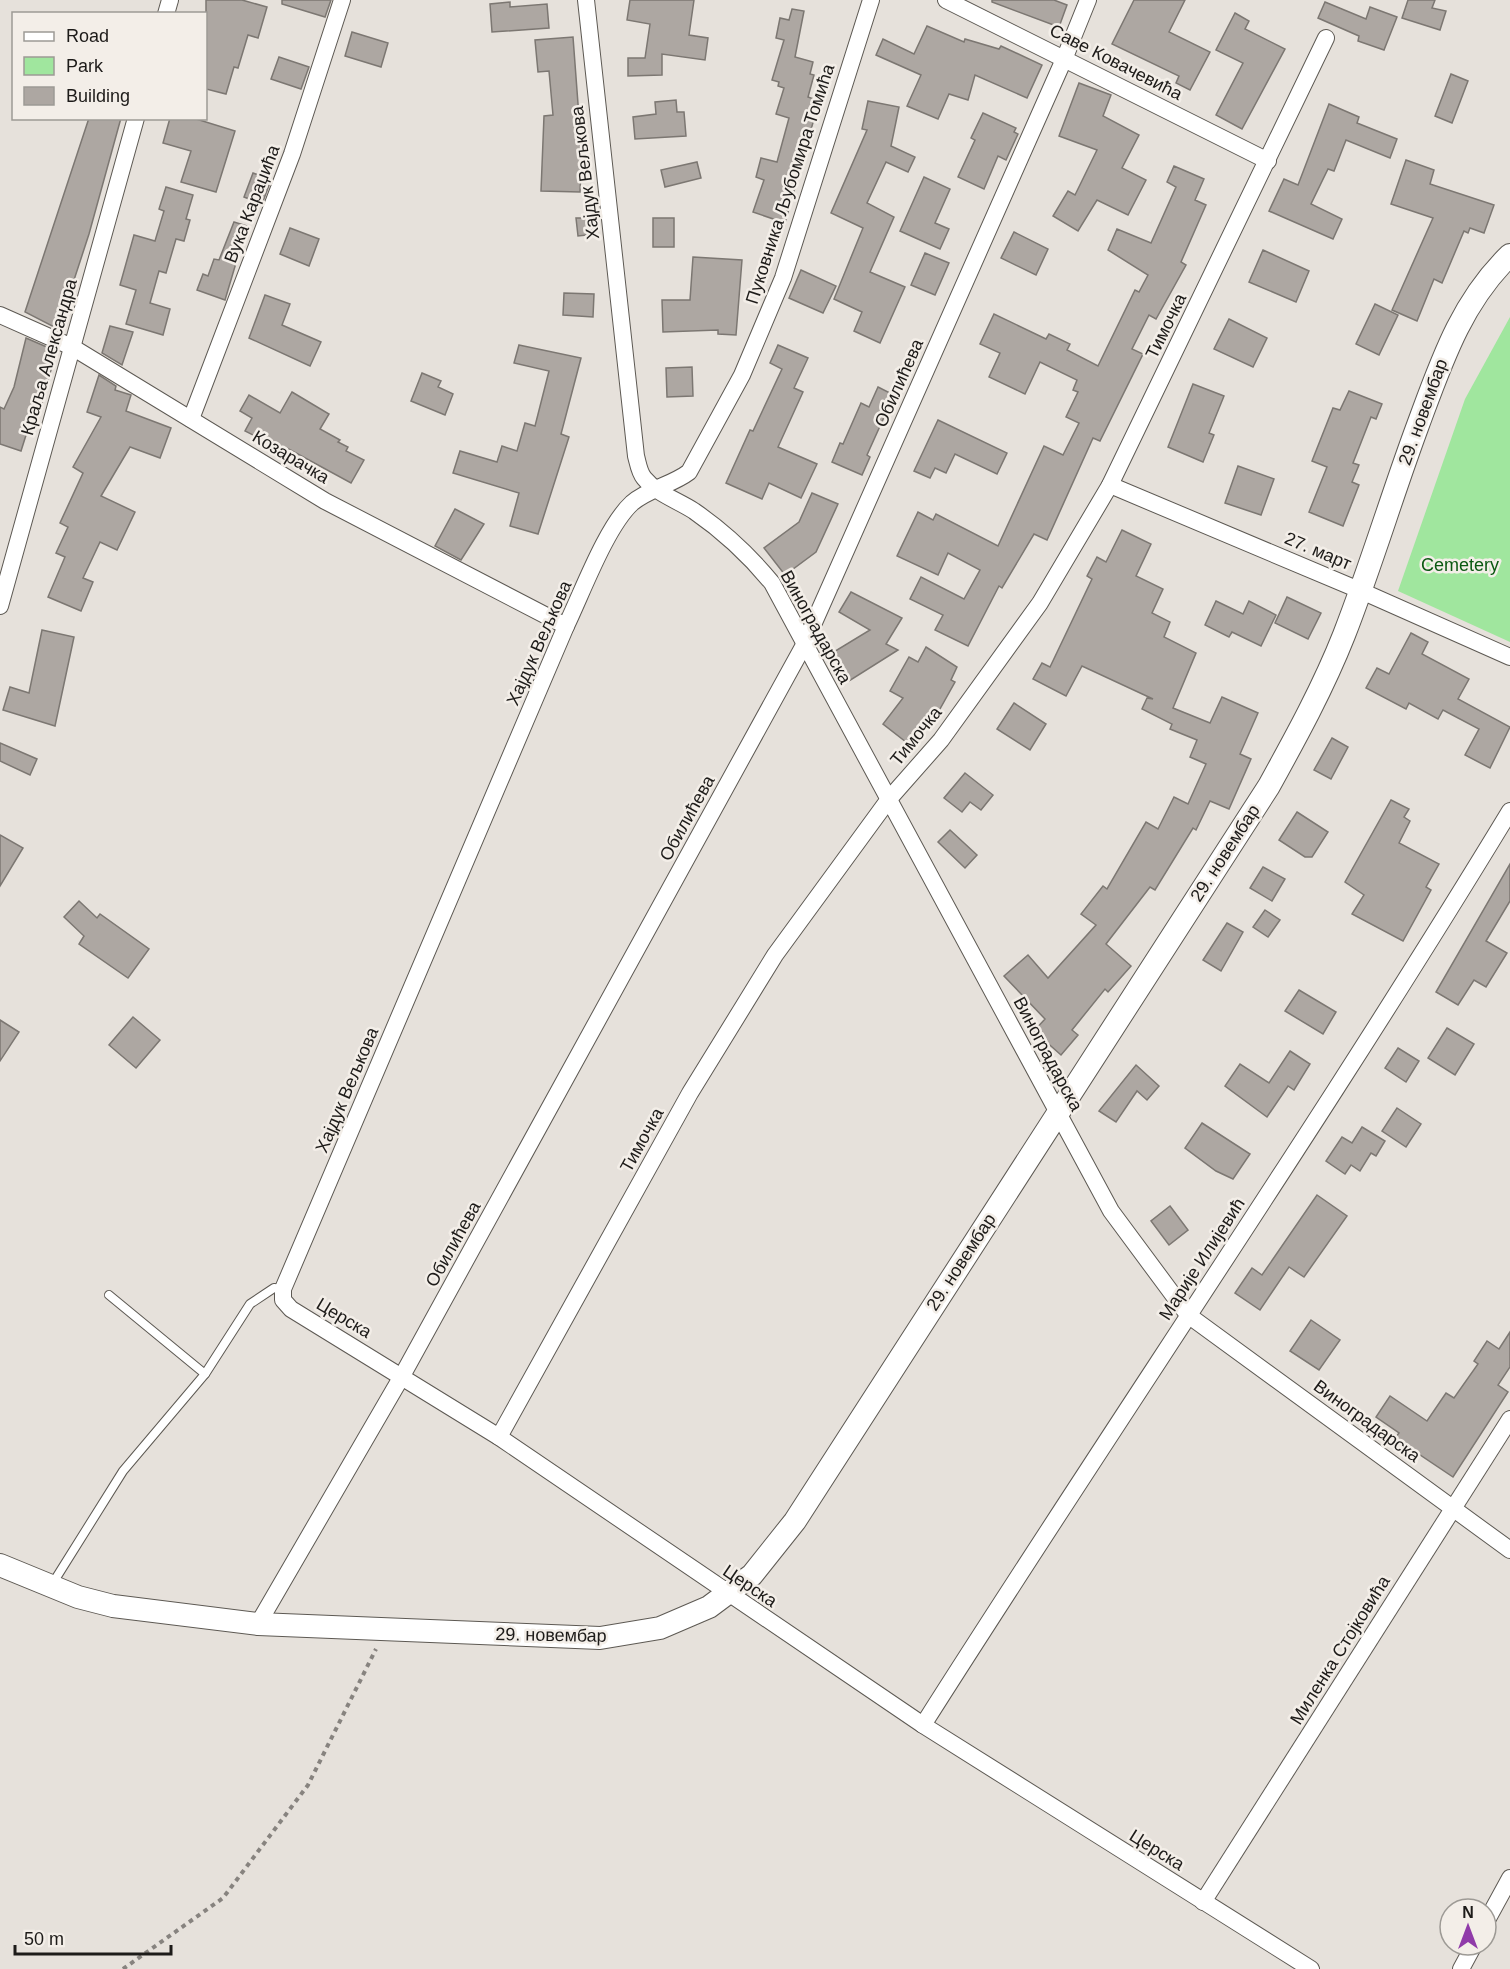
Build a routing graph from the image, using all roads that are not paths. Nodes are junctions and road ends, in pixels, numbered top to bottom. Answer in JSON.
{"nodes":[{"id":1,"x":342,"y":0,"type":"edge"},
{"id":2,"x":586,"y":0,"type":"edge"},
{"id":3,"x":872,"y":0,"type":"edge"},
{"id":4,"x":946,"y":0,"type":"edge"},
{"id":5,"x":1088,"y":0,"type":"edge"},
{"id":6,"x":1326,"y":38,"type":"dead end"},
{"id":7,"x":1065,"y":57,"type":"junction"},
{"id":8,"x":135,"y":120,"type":"edge"},
{"id":9,"x":1268,"y":161,"type":"junction"},
{"id":10,"x":1510,"y":255,"type":"edge"},
{"id":11,"x":0,"y":315,"type":"edge"},
{"id":12,"x":72,"y":347,"type":"junction"},
{"id":13,"x":191,"y":419,"type":"junction"},
{"id":14,"x":1110,"y":485,"type":"junction"},
{"id":15,"x":656,"y":490,"type":"junction"},
{"id":16,"x":1359,"y":590,"type":"junction"},
{"id":17,"x":0,"y":606,"type":"edge"},
{"id":18,"x":566,"y":626,"type":"junction"},
{"id":19,"x":804,"y":645,"type":"junction"},
{"id":20,"x":1510,"y":657,"type":"edge"},
{"id":21,"x":890,"y":799,"type":"junction"},
{"id":22,"x":1510,"y":811,"type":"edge"},
{"id":23,"x":1057,"y":1113,"type":"junction"},
{"id":24,"x":283,"y":1289,"type":"junction"},
{"id":25,"x":109,"y":1295,"type":"dead end"},
{"id":26,"x":1188,"y":1315,"type":"junction"},
{"id":27,"x":205,"y":1374,"type":"junction"},
{"id":28,"x":402,"y":1376,"type":"junction"},
{"id":29,"x":1510,"y":1419,"type":"edge"},
{"id":30,"x":499,"y":1437,"type":"junction"},
{"id":31,"x":1453,"y":1508,"type":"junction"},
{"id":32,"x":1510,"y":1550,"type":"edge"},
{"id":33,"x":0,"y":1565,"type":"edge"},
{"id":34,"x":51,"y":1586,"type":"junction"},
{"id":35,"x":728,"y":1595,"type":"junction"},
{"id":36,"x":258,"y":1624,"type":"junction"},
{"id":37,"x":922,"y":1725,"type":"junction"},
{"id":38,"x":1510,"y":1878,"type":"edge"},
{"id":39,"x":1498,"y":1900,"type":"edge"},
{"id":40,"x":1203,"y":1902,"type":"junction"},
{"id":41,"x":1311,"y":1969,"type":"edge"}],
"edges":[{"from":1,"to":13,"type":"street","name":"Вука Караџића"},
{"from":2,"to":15,"type":"street","name":"Хајдук Вељкова"},
{"from":3,"to":15,"type":"street","name":"Пуковника Љубомира Томића"},
{"from":4,"to":7,"type":"street","name":"Саве Ковачевића"},
{"from":5,"to":7,"type":"street","name":"Обилићева"},
{"from":6,"to":9,"type":"street","name":"Тимочка"},
{"from":7,"to":9,"type":"street","name":"Саве Ковачевића"},
{"from":7,"to":19,"type":"street","name":"Обилићева"},
{"from":8,"to":12,"type":"street","name":"Краља Александра"},
{"from":9,"to":14,"type":"street","name":"Тимочка"},
{"from":10,"to":16,"type":"main road","name":"29. новембар"},
{"from":11,"to":12,"type":"street","name":"Козарачка"},
{"from":12,"to":13,"type":"street","name":"Козарачка"},
{"from":12,"to":17,"type":"street","name":"Краља Александра"},
{"from":13,"to":18,"type":"street","name":"Козарачка"},
{"from":14,"to":16,"type":"street","name":"27. март"},
{"from":14,"to":21,"type":"street","name":"Тимочка"},
{"from":15,"to":18,"type":"street","name":"Хајдук Вељкова"},
{"from":15,"to":19,"type":"street","name":"Виноградарска"},
{"from":16,"to":20,"type":"street","name":"27. март"},
{"from":16,"to":23,"type":"main road","name":"29. новембар"},
{"from":18,"to":24,"type":"street","name":"Хајдук Вељкова"},
{"from":19,"to":21,"type":"street","name":"Виноградарска"},
{"from":19,"to":28,"type":"street","name":"Обилићева"},
{"from":21,"to":23,"type":"street","name":"Виноградарска"},
{"from":21,"to":30,"type":"street","name":"Тимочка"},
{"from":22,"to":26,"type":"street","name":"Марије Илијевић"},
{"from":23,"to":26,"type":"street","name":"Виноградарска"},
{"from":23,"to":35,"type":"main road","name":"29. новембар"},
{"from":24,"to":27,"type":"lane"},
{"from":24,"to":28,"type":"street","name":"Церска"},
{"from":25,"to":27,"type":"lane"},
{"from":26,"to":31,"type":"street","name":"Виноградарска"},
{"from":26,"to":37,"type":"street","name":"Марије Илијевић"},
{"from":27,"to":34,"type":"lane"},
{"from":28,"to":30,"type":"street","name":"Церска"},
{"from":28,"to":36,"type":"street","name":"Обилићева"},
{"from":29,"to":31,"type":"street","name":"Миленка Стојковића"},
{"from":30,"to":35,"type":"street","name":"Церска"},
{"from":31,"to":32,"type":"street","name":"Виноградарска"},
{"from":31,"to":40,"type":"street","name":"Миленка Стојковића"},
{"from":33,"to":34,"type":"main road","name":"29. новембар"},
{"from":34,"to":36,"type":"main road","name":"29. новембар"},
{"from":35,"to":36,"type":"main road","name":"29. новембар"},
{"from":35,"to":37,"type":"street","name":"Церска"},
{"from":37,"to":40,"type":"street","name":"Церска"},
{"from":38,"to":39,"type":"street"},
{"from":40,"to":41,"type":"street","name":"Церска"}]}
